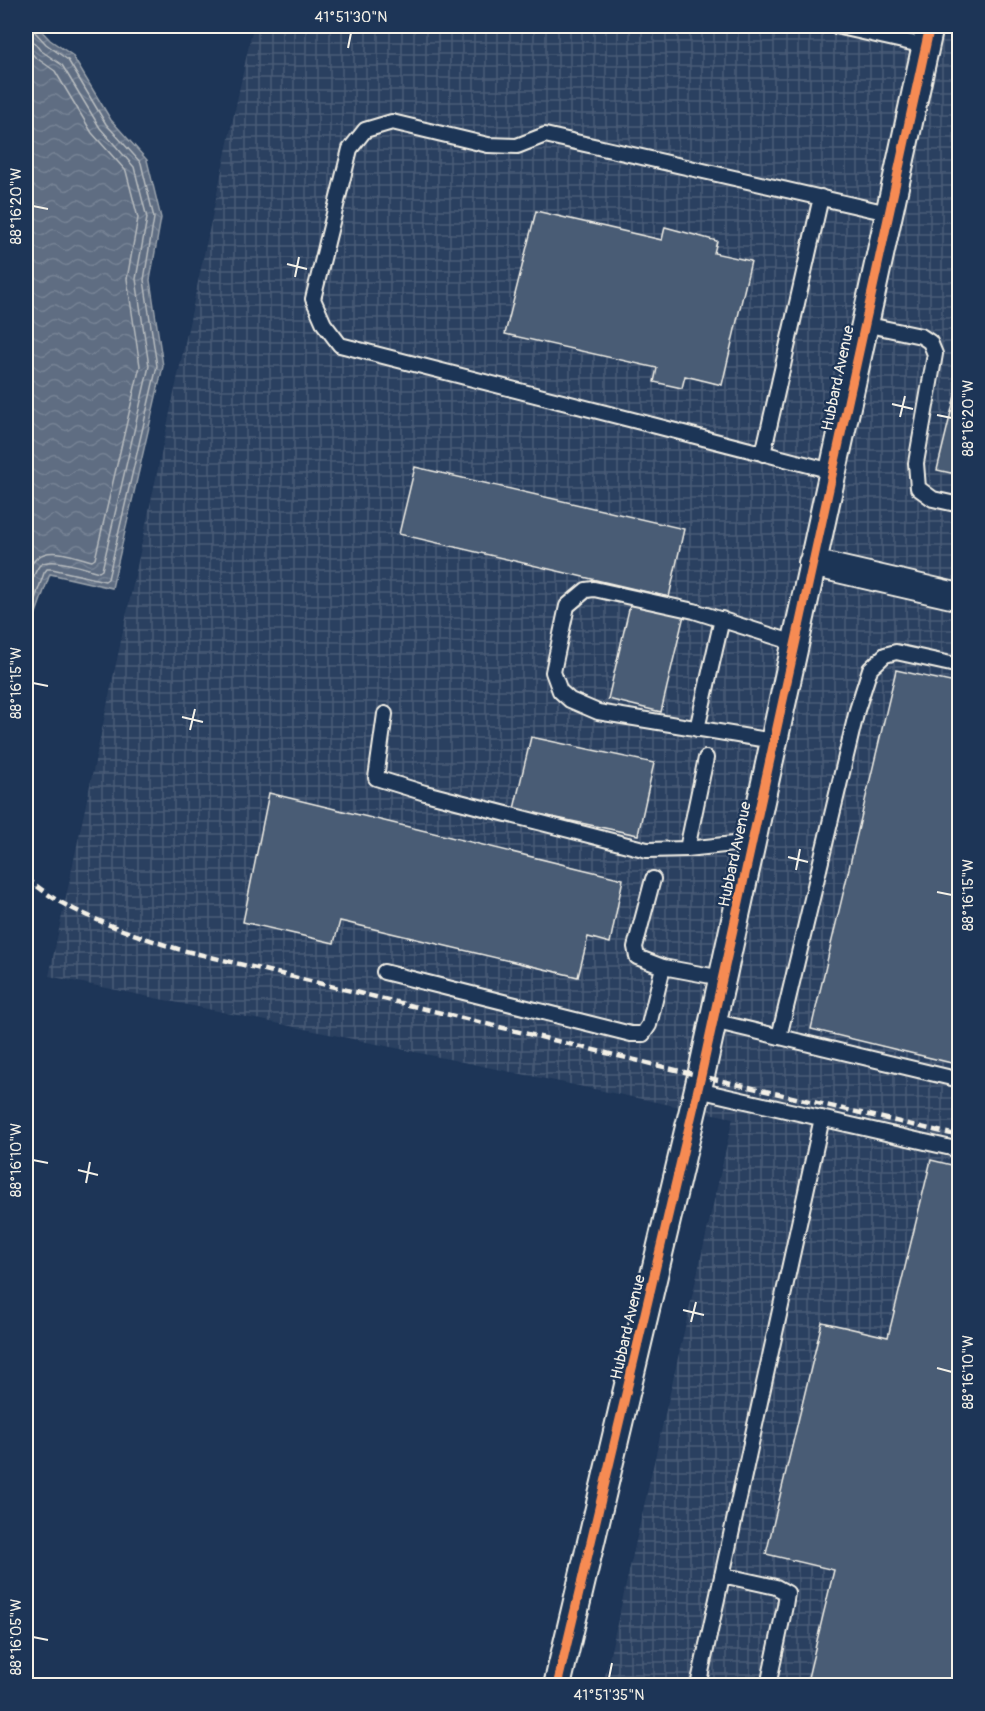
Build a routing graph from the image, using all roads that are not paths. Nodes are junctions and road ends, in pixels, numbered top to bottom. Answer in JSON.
{"nodes":[{"id":1,"x":842,"y":26,"type":"edge"},
{"id":2,"x":927,"y":36,"type":"edge"},
{"id":3,"x":821,"y":197,"type":"junction"},
{"id":4,"x":888,"y":213,"type":"junction"},
{"id":5,"x":864,"y":324,"type":"junction"},
{"id":6,"x":763,"y":454,"type":"junction"},
{"id":7,"x":832,"y":471,"type":"junction"},
{"id":8,"x":960,"y":505,"type":"edge"},
{"id":9,"x":812,"y":563,"type":"junction"},
{"id":10,"x":960,"y":597,"type":"edge"},
{"id":11,"x":722,"y":620,"type":"junction"},
{"id":12,"x":795,"y":643,"type":"junction"},
{"id":13,"x":960,"y":666,"type":"edge"},
{"id":14,"x":385,"y":714,"type":"dead end"},
{"id":15,"x":697,"y":729,"type":"junction"},
{"id":16,"x":773,"y":741,"type":"junction"},
{"id":17,"x":706,"y":758,"type":"dead end"},
{"id":18,"x":752,"y":842,"type":"junction"},
{"id":19,"x":687,"y":849,"type":"junction"},
{"id":20,"x":653,"y":879,"type":"dead end"},
{"id":21,"x":663,"y":967,"type":"junction"},
{"id":22,"x":384,"y":972,"type":"dead end"},
{"id":23,"x":722,"y":978,"type":"junction"},
{"id":24,"x":713,"y":1021,"type":"junction"},
{"id":25,"x":779,"y":1037,"type":"junction"},
{"id":26,"x":960,"y":1080,"type":"edge"},
{"id":27,"x":698,"y":1090,"type":"junction"},
{"id":28,"x":822,"y":1118,"type":"junction"},
{"id":29,"x":960,"y":1150,"type":"edge"},
{"id":30,"x":722,"y":1575,"type":"junction"},
{"id":31,"x":557,"y":1686,"type":"edge"},
{"id":32,"x":698,"y":1686,"type":"edge"},
{"id":33,"x":768,"y":1686,"type":"edge"}],
"edges":[{"from":1,"to":2,"type":"lane"},
{"from":2,"to":4,"type":"street","name":"Hubbard Avenue"},
{"from":3,"to":4,"type":"lane"},
{"from":3,"to":6,"type":"lane"},
{"from":3,"to":6,"type":"lane"},
{"from":4,"to":5,"type":"street","name":"Hubbard Avenue"},
{"from":5,"to":7,"type":"street","name":"Hubbard Avenue"},
{"from":5,"to":8,"type":"lane"},
{"from":6,"to":7,"type":"lane"},
{"from":7,"to":9,"type":"street","name":"Hubbard Avenue"},
{"from":9,"to":10,"type":"street"},
{"from":9,"to":12,"type":"street","name":"Hubbard Avenue"},
{"from":11,"to":12,"type":"lane"},
{"from":11,"to":15,"type":"lane"},
{"from":11,"to":15,"type":"lane"},
{"from":12,"to":16,"type":"street","name":"Hubbard Avenue"},
{"from":13,"to":25,"type":"lane"},
{"from":14,"to":19,"type":"lane"},
{"from":15,"to":16,"type":"lane"},
{"from":16,"to":18,"type":"street","name":"Hubbard Avenue"},
{"from":17,"to":19,"type":"lane"},
{"from":18,"to":19,"type":"lane"},
{"from":18,"to":23,"type":"street","name":"Hubbard Avenue"},
{"from":20,"to":21,"type":"lane"},
{"from":21,"to":22,"type":"lane"},
{"from":21,"to":23,"type":"lane"},
{"from":23,"to":24,"type":"street","name":"Hubbard Avenue"},
{"from":24,"to":25,"type":"lane"},
{"from":24,"to":27,"type":"street","name":"Hubbard Avenue"},
{"from":25,"to":26,"type":"lane"},
{"from":27,"to":28,"type":"lane"},
{"from":27,"to":31,"type":"street","name":"Hubbard Avenue"},
{"from":28,"to":29,"type":"lane"},
{"from":28,"to":30,"type":"lane"},
{"from":30,"to":32,"type":"lane"},
{"from":30,"to":33,"type":"lane"}]}
